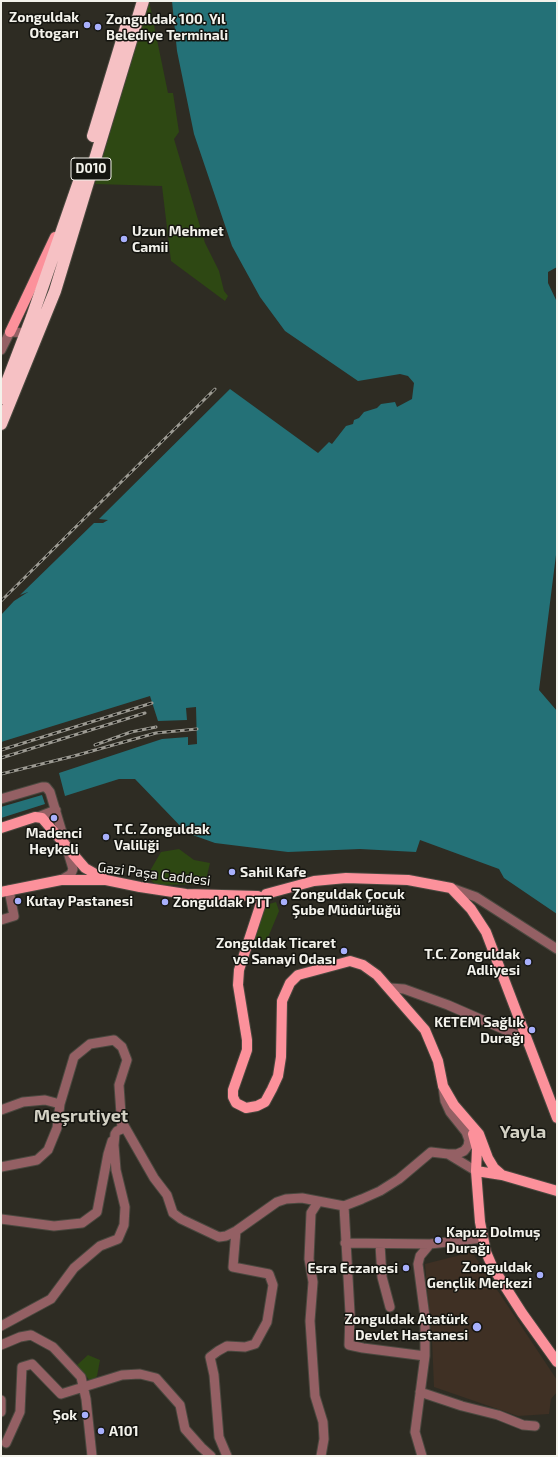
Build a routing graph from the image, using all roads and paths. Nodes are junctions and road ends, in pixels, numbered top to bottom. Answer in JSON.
{"nodes":[{"id":1,"x":134,"y":1,"type":"edge"},
{"id":2,"x":144,"y":1,"type":"edge"},
{"id":3,"x":70,"y":206,"type":"junction"},
{"id":4,"x":36,"y":323,"type":"junction"},
{"id":5,"x":11,"y":331,"type":"junction"},
{"id":6,"x":31,"y":335,"type":"junction"},
{"id":7,"x":1,"y":350,"type":"edge"},
{"id":8,"x":1,"y":398,"type":"edge"},
{"id":9,"x":1,"y":424,"type":"edge"},
{"id":10,"x":1,"y":799,"type":"edge"},
{"id":11,"x":55,"y":807,"type":"junction"},
{"id":12,"x":38,"y":818,"type":"junction"},
{"id":13,"x":1,"y":828,"type":"edge"},
{"id":14,"x":67,"y":846,"type":"junction"},
{"id":15,"x":61,"y":880,"type":"junction"},
{"id":16,"x":106,"y":880,"type":"junction"},
{"id":17,"x":451,"y":888,"type":"junction"},
{"id":18,"x":3,"y":891,"type":"edge"},
{"id":19,"x":262,"y":897,"type":"junction"},
{"id":20,"x":1,"y":920,"type":"edge"},
{"id":21,"x":557,"y":949,"type":"edge"},
{"id":22,"x":390,"y":988,"type":"junction"},
{"id":23,"x":526,"y":1039,"type":"junction"},
{"id":24,"x":442,"y":1086,"type":"junction"},
{"id":25,"x":60,"y":1104,"type":"junction"},
{"id":26,"x":1,"y":1110,"type":"edge"},
{"id":27,"x":557,"y":1118,"type":"edge"},
{"id":28,"x":121,"y":1120,"type":"junction"},
{"id":29,"x":469,"y":1122,"type":"junction"},
{"id":30,"x":115,"y":1134,"type":"junction"},
{"id":31,"x":448,"y":1154,"type":"junction"},
{"id":32,"x":1,"y":1167,"type":"edge"},
{"id":33,"x":476,"y":1171,"type":"junction"},
{"id":34,"x":502,"y":1175,"type":"junction"},
{"id":35,"x":478,"y":1187,"type":"junction"},
{"id":36,"x":557,"y":1191,"type":"edge"},
{"id":37,"x":318,"y":1202,"type":"junction"},
{"id":38,"x":344,"y":1206,"type":"junction"},
{"id":39,"x":1,"y":1219,"type":"edge"},
{"id":40,"x":236,"y":1231,"type":"junction"},
{"id":41,"x":483,"y":1238,"type":"junction"},
{"id":42,"x":346,"y":1244,"type":"junction"},
{"id":43,"x":380,"y":1244,"type":"junction"},
{"id":44,"x":430,"y":1244,"type":"junction"},
{"id":45,"x":390,"y":1307,"type":"dead end"},
{"id":46,"x":1,"y":1326,"type":"edge"},
{"id":47,"x":1,"y":1345,"type":"edge"},
{"id":48,"x":425,"y":1356,"type":"junction"},
{"id":49,"x":557,"y":1362,"type":"edge"},
{"id":50,"x":84,"y":1387,"type":"junction"},
{"id":51,"x":420,"y":1392,"type":"junction"},
{"id":52,"x":1,"y":1400,"type":"edge"},
{"id":53,"x":1,"y":1412,"type":"edge"},
{"id":54,"x":535,"y":1426,"type":"dead end"},
{"id":55,"x":6,"y":1443,"type":"dead end"},
{"id":56,"x":92,"y":1456,"type":"edge"},
{"id":57,"x":211,"y":1456,"type":"edge"},
{"id":58,"x":227,"y":1456,"type":"edge"},
{"id":59,"x":321,"y":1456,"type":"edge"},
{"id":60,"x":422,"y":1456,"type":"edge"}],
"edges":[{"from":1,"to":3,"type":"highway","number":"D010"},
{"from":2,"to":4,"type":"highway","number":"D010"},
{"from":3,"to":4,"type":"highway","number":"D010"},
{"from":3,"to":5,"type":"main road"},
{"from":4,"to":5,"type":"main road"},
{"from":4,"to":6,"type":"highway","number":"D010"},
{"from":5,"to":6,"type":"street"},
{"from":5,"to":7,"type":"street"},
{"from":6,"to":8,"type":"highway","number":"D010"},
{"from":6,"to":9,"type":"highway","number":"D010"},
{"from":10,"to":11,"type":"street"},
{"from":11,"to":12,"type":"street"},
{"from":11,"to":14,"type":"street"},
{"from":12,"to":13,"type":"main road"},
{"from":12,"to":14,"type":"main road"},
{"from":14,"to":15,"type":"street"},
{"from":14,"to":16,"type":"main road"},
{"from":15,"to":16,"type":"main road","name":"Gazi Paşa Caddesi"},
{"from":15,"to":18,"type":"main road","name":"Gazi Paşa Caddesi"},
{"from":16,"to":19,"type":"main road","name":"Gazi Paşa Caddesi"},
{"from":17,"to":19,"type":"main road","name":"Gazi Paşa Caddesi"},
{"from":17,"to":21,"type":"street"},
{"from":17,"to":23,"type":"main road"},
{"from":18,"to":20,"type":"street"},
{"from":19,"to":22,"type":"main road"},
{"from":22,"to":23,"type":"street"},
{"from":22,"to":24,"type":"main road"},
{"from":23,"to":27,"type":"main road"},
{"from":24,"to":29,"type":"main road"},
{"from":24,"to":31,"type":"street"},
{"from":25,"to":26,"type":"street"},
{"from":25,"to":28,"type":"street"},
{"from":25,"to":32,"type":"street"},
{"from":28,"to":30,"type":"street"},
{"from":28,"to":40,"type":"street"},
{"from":29,"to":33,"type":"main road"},
{"from":29,"to":34,"type":"main road"},
{"from":30,"to":39,"type":"street"},
{"from":30,"to":46,"type":"street"},
{"from":31,"to":33,"type":"street"},
{"from":31,"to":38,"type":"street"},
{"from":33,"to":34,"type":"main road"},
{"from":33,"to":35,"type":"main road"},
{"from":34,"to":35,"type":"main road"},
{"from":34,"to":36,"type":"main road"},
{"from":35,"to":41,"type":"main road"},
{"from":37,"to":38,"type":"street"},
{"from":37,"to":40,"type":"street"},
{"from":37,"to":59,"type":"street"},
{"from":38,"to":42,"type":"street"},
{"from":40,"to":58,"type":"street"},
{"from":41,"to":44,"type":"street"},
{"from":41,"to":49,"type":"main road"},
{"from":42,"to":43,"type":"street"},
{"from":42,"to":48,"type":"street"},
{"from":43,"to":44,"type":"street"},
{"from":43,"to":45,"type":"street"},
{"from":44,"to":48,"type":"street"},
{"from":47,"to":50,"type":"street"},
{"from":48,"to":51,"type":"street"},
{"from":50,"to":55,"type":"street"},
{"from":50,"to":56,"type":"street"},
{"from":50,"to":57,"type":"street"},
{"from":51,"to":54,"type":"street"},
{"from":51,"to":60,"type":"street"},
{"from":52,"to":53,"type":"street"}]}
